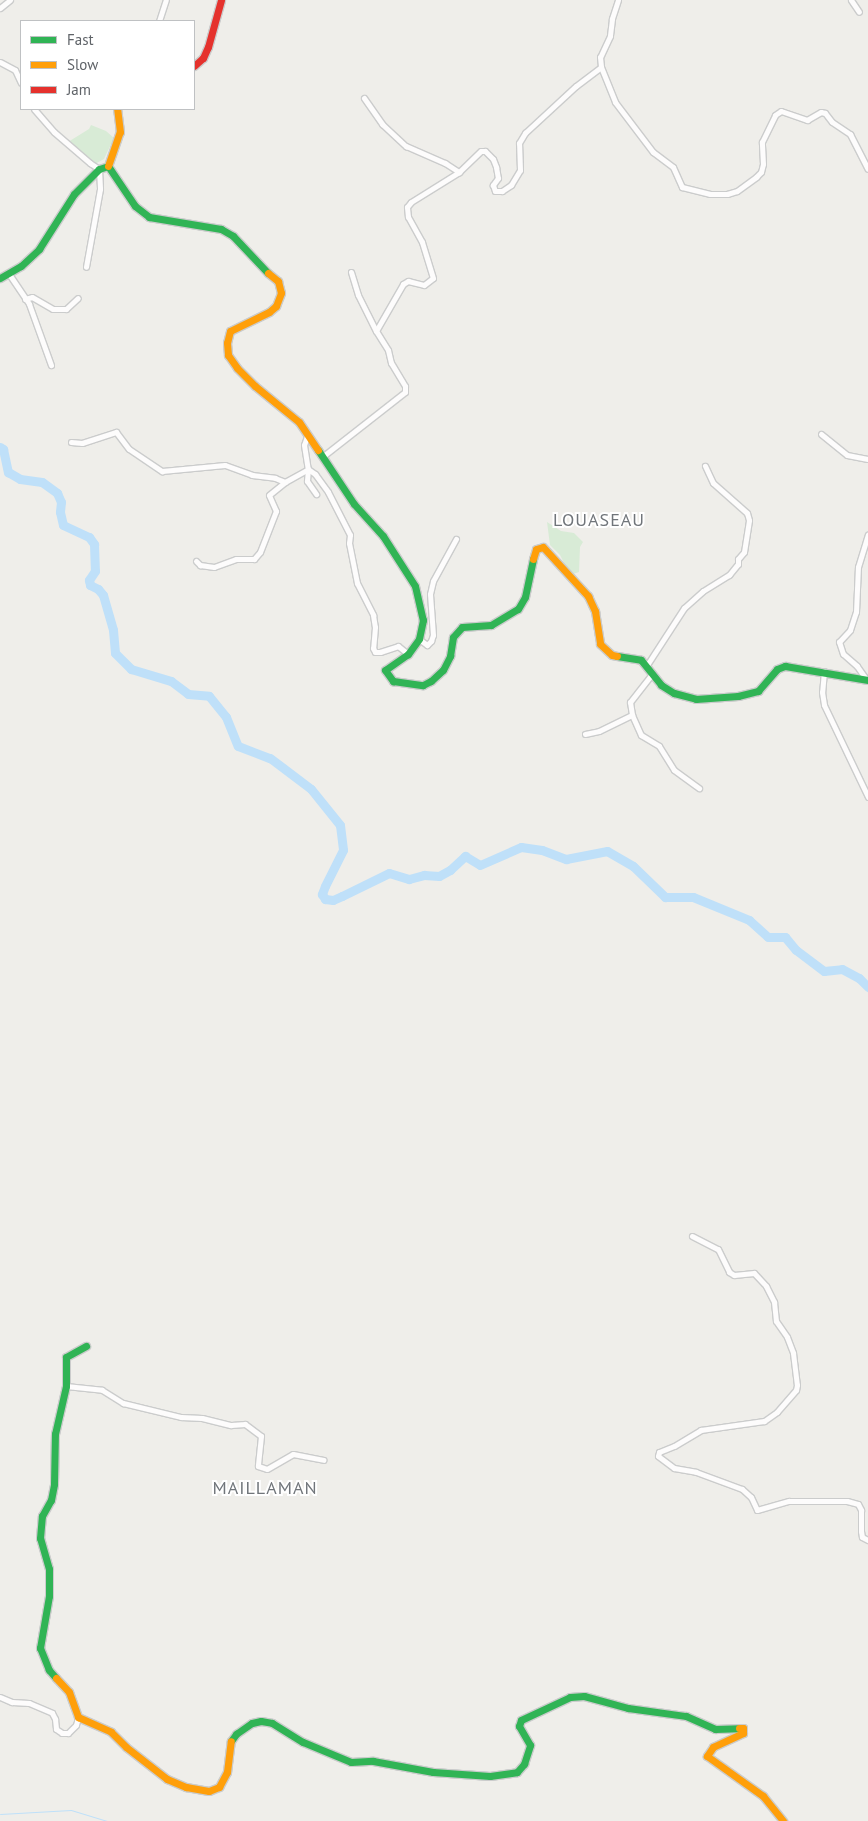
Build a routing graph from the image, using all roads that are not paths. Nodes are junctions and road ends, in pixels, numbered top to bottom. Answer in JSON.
{"nodes":[{"id":1,"x":10,"y":0,"type":"edge"},
{"id":2,"x":166,"y":0,"type":"edge"},
{"id":3,"x":221,"y":0,"type":"edge"},
{"id":4,"x":618,"y":0,"type":"edge"},
{"id":5,"x":852,"y":0,"type":"edge"},
{"id":6,"x":0,"y":8,"type":"edge"},
{"id":7,"x":860,"y":12,"type":"dead end"},
{"id":8,"x":159,"y":20,"type":"edge"},
{"id":9,"x":0,"y":62,"type":"edge"},
{"id":10,"x":195,"y":65,"type":"edge"},
{"id":11,"x":601,"y":67,"type":"junction"},
{"id":12,"x":20,"y":81,"type":"edge"},
{"id":13,"x":364,"y":98,"type":"dead end"},
{"id":14,"x":35,"y":110,"type":"edge"},
{"id":15,"x":116,"y":110,"type":"edge"},
{"id":16,"x":108,"y":166,"type":"junction"},
{"id":17,"x":99,"y":168,"type":"junction"},
{"id":18,"x":868,"y":169,"type":"edge"},
{"id":19,"x":459,"y":172,"type":"junction"},
{"id":20,"x":86,"y":268,"type":"dead end"},
{"id":21,"x":351,"y":272,"type":"dead end"},
{"id":22,"x":9,"y":274,"type":"junction"},
{"id":23,"x":0,"y":278,"type":"edge"},
{"id":24,"x":26,"y":298,"type":"junction"},
{"id":25,"x":78,"y":298,"type":"dead end"},
{"id":26,"x":376,"y":331,"type":"junction"},
{"id":27,"x":51,"y":365,"type":"dead end"},
{"id":28,"x":821,"y":434,"type":"dead end"},
{"id":29,"x":308,"y":436,"type":"junction"},
{"id":30,"x":72,"y":442,"type":"dead end"},
{"id":31,"x":322,"y":457,"type":"junction"},
{"id":32,"x":868,"y":459,"type":"edge"},
{"id":33,"x":705,"y":466,"type":"dead end"},
{"id":34,"x":308,"y":469,"type":"junction"},
{"id":35,"x":285,"y":482,"type":"junction"},
{"id":36,"x":316,"y":494,"type":"dead end"},
{"id":37,"x":868,"y":534,"type":"edge"},
{"id":38,"x":456,"y":539,"type":"dead end"},
{"id":39,"x":196,"y":561,"type":"dead end"},
{"id":40,"x":419,"y":639,"type":"junction"},
{"id":41,"x":408,"y":654,"type":"junction"},
{"id":42,"x":647,"y":665,"type":"junction"},
{"id":43,"x":824,"y":671,"type":"junction"},
{"id":44,"x":652,"y":674,"type":"junction"},
{"id":45,"x":867,"y":680,"type":"edge"},
{"id":46,"x":632,"y":715,"type":"junction"},
{"id":47,"x":585,"y":734,"type":"dead end"},
{"id":48,"x":699,"y":788,"type":"dead end"},
{"id":49,"x":868,"y":797,"type":"edge"},
{"id":50,"x":692,"y":1236,"type":"dead end"},
{"id":51,"x":86,"y":1346,"type":"dead end"},
{"id":52,"x":66,"y":1386,"type":"junction"},
{"id":53,"x":323,"y":1460,"type":"dead end"},
{"id":54,"x":868,"y":1540,"type":"edge"},
{"id":55,"x":0,"y":1697,"type":"edge"},
{"id":56,"x":78,"y":1716,"type":"junction"},
{"id":57,"x":784,"y":1821,"type":"edge"}],
"edges":[{"from":1,"to":6,"type":"street"},
{"from":2,"to":8,"type":"street"},
{"from":3,"to":10,"type":"street"},
{"from":4,"to":11,"type":"street"},
{"from":5,"to":7,"type":"street"},
{"from":9,"to":12,"type":"street"},
{"from":11,"to":18,"type":"street"},
{"from":11,"to":19,"type":"street"},
{"from":13,"to":19,"type":"street"},
{"from":14,"to":17,"type":"street"},
{"from":15,"to":16,"type":"street"},
{"from":16,"to":17,"type":"street"},
{"from":16,"to":29,"type":"street"},
{"from":17,"to":20,"type":"street"},
{"from":17,"to":22,"type":"street"},
{"from":19,"to":26,"type":"street"},
{"from":21,"to":26,"type":"street"},
{"from":22,"to":23,"type":"street"},
{"from":22,"to":24,"type":"street"},
{"from":24,"to":25,"type":"street"},
{"from":24,"to":27,"type":"street"},
{"from":26,"to":31,"type":"street"},
{"from":28,"to":32,"type":"street"},
{"from":29,"to":31,"type":"street"},
{"from":29,"to":34,"type":"street"},
{"from":30,"to":35,"type":"street"},
{"from":31,"to":40,"type":"street"},
{"from":33,"to":42,"type":"street"},
{"from":34,"to":35,"type":"street"},
{"from":34,"to":36,"type":"street"},
{"from":34,"to":41,"type":"street"},
{"from":35,"to":39,"type":"street"},
{"from":37,"to":45,"type":"street"},
{"from":38,"to":40,"type":"street"},
{"from":40,"to":41,"type":"street"},
{"from":41,"to":42,"type":"street"},
{"from":42,"to":44,"type":"street"},
{"from":43,"to":44,"type":"street"},
{"from":43,"to":45,"type":"street"},
{"from":43,"to":49,"type":"street"},
{"from":44,"to":46,"type":"street"},
{"from":46,"to":47,"type":"street"},
{"from":46,"to":48,"type":"street"},
{"from":50,"to":54,"type":"street"},
{"from":51,"to":52,"type":"street"},
{"from":52,"to":53,"type":"street"},
{"from":52,"to":56,"type":"street"},
{"from":55,"to":56,"type":"street"},
{"from":56,"to":57,"type":"street"}]}
